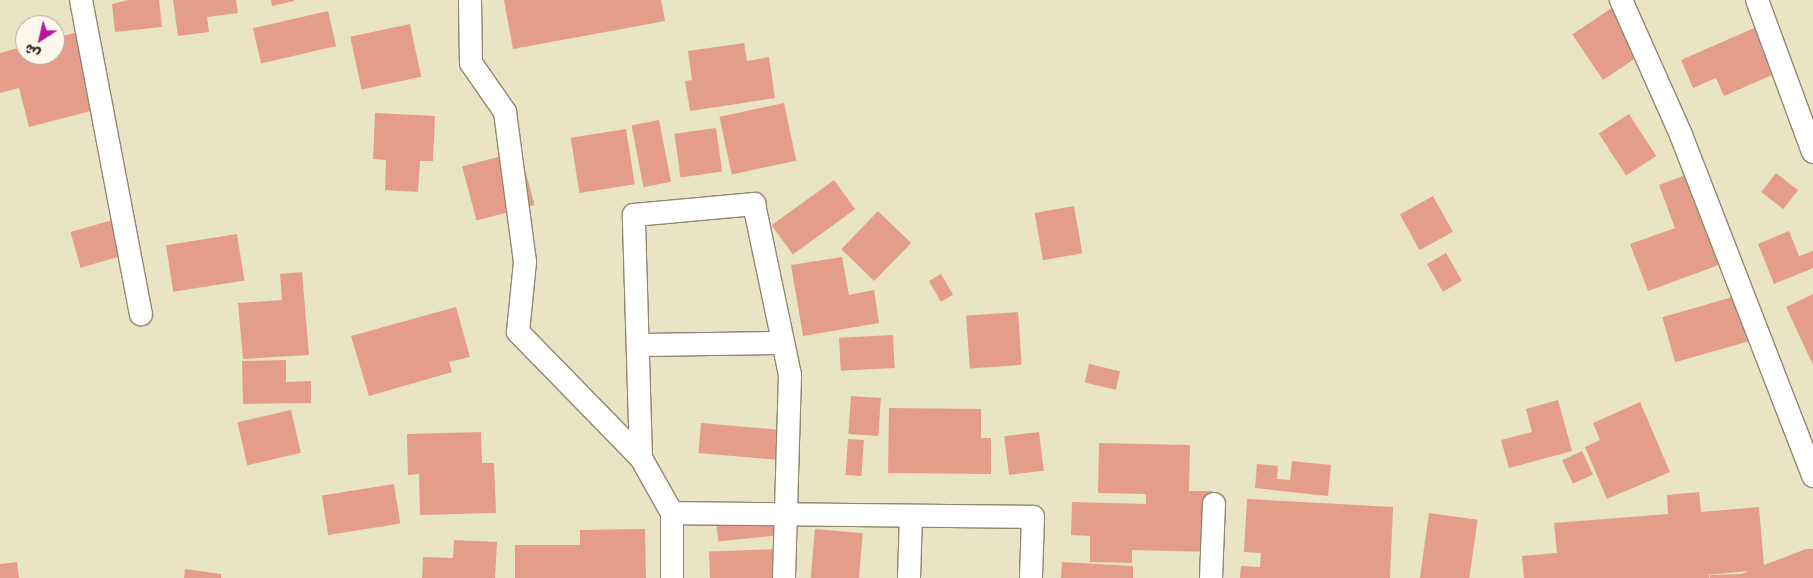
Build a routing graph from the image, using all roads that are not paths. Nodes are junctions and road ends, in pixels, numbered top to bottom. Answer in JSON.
{"nodes":[{"id":1,"x":81,"y":0,"type":"edge"},
{"id":2,"x":470,"y":0,"type":"edge"},
{"id":3,"x":1621,"y":0,"type":"edge"},
{"id":4,"x":1757,"y":0,"type":"edge"},
{"id":5,"x":1813,"y":152,"type":"edge"},
{"id":6,"x":140,"y":314,"type":"dead end"},
{"id":7,"x":783,"y":343,"type":"junction"},
{"id":8,"x":638,"y":345,"type":"junction"},
{"id":9,"x":641,"y":458,"type":"junction"},
{"id":10,"x":1813,"y":476,"type":"edge"},
{"id":11,"x":1214,"y":504,"type":"dead end"},
{"id":12,"x":672,"y":513,"type":"junction"},
{"id":13,"x":786,"y":514,"type":"junction"},
{"id":14,"x":911,"y":516,"type":"junction"},
{"id":15,"x":672,"y":578,"type":"edge"},
{"id":16,"x":784,"y":578,"type":"edge"},
{"id":17,"x":909,"y":578,"type":"edge"},
{"id":18,"x":1031,"y":578,"type":"edge"},
{"id":19,"x":1211,"y":578,"type":"edge"}],
"edges":[{"from":1,"to":6,"type":"street"},
{"from":2,"to":9,"type":"street"},
{"from":3,"to":10,"type":"street"},
{"from":4,"to":5,"type":"street"},
{"from":7,"to":8,"type":"street"},
{"from":7,"to":8,"type":"street"},
{"from":7,"to":13,"type":"street"},
{"from":8,"to":9,"type":"street"},
{"from":9,"to":12,"type":"street"},
{"from":11,"to":19,"type":"street"},
{"from":12,"to":13,"type":"street"},
{"from":12,"to":15,"type":"street"},
{"from":13,"to":14,"type":"street"},
{"from":13,"to":16,"type":"street"},
{"from":14,"to":17,"type":"street"},
{"from":14,"to":18,"type":"street"}]}
